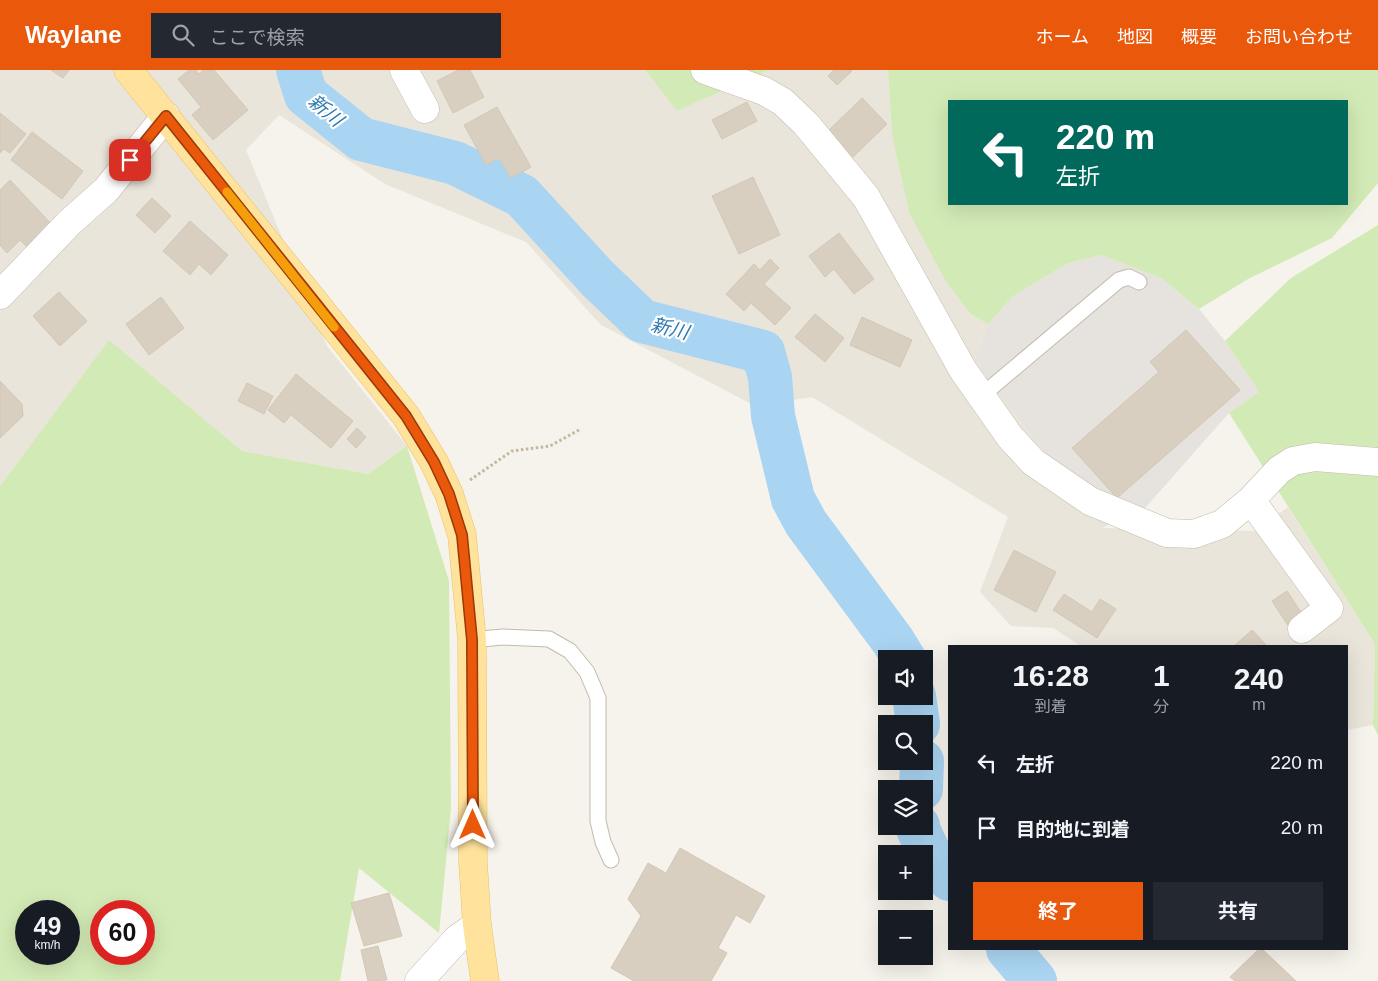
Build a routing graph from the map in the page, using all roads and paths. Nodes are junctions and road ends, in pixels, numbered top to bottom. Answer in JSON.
{"nodes":[{"id":1,"x":128,"y":70,"type":"edge"},
{"id":2,"x":404,"y":70,"type":"edge"},
{"id":3,"x":718,"y":72,"type":"edge"},
{"id":4,"x":426,"y":109,"type":"dead end"},
{"id":5,"x":166,"y":116,"type":"junction"},
{"id":6,"x":1139,"y":282,"type":"dead end"},
{"id":7,"x":0,"y":295,"type":"edge"},
{"id":8,"x":980,"y":397,"type":"junction"},
{"id":9,"x":579,"y":430,"type":"dead end"},
{"id":10,"x":1378,"y":462,"type":"edge"},
{"id":11,"x":449,"y":494,"type":"junction"},
{"id":12,"x":1251,"y":500,"type":"junction"},
{"id":13,"x":1302,"y":629,"type":"dead end"},
{"id":14,"x":472,"y":640,"type":"junction"},
{"id":15,"x":611,"y":860,"type":"dead end"},
{"id":16,"x":477,"y":925,"type":"junction"},
{"id":17,"x":419,"y":981,"type":"edge"},
{"id":18,"x":485,"y":981,"type":"edge"}],
"edges":[{"from":1,"to":5,"type":"main road"},
{"from":2,"to":4,"type":"street"},
{"from":3,"to":8,"type":"street"},
{"from":5,"to":7,"type":"street"},
{"from":5,"to":11,"type":"main road"},
{"from":6,"to":8,"type":"lane"},
{"from":8,"to":12,"type":"street"},
{"from":9,"to":11,"type":"path"},
{"from":10,"to":12,"type":"street"},
{"from":11,"to":14,"type":"main road"},
{"from":12,"to":13,"type":"street"},
{"from":14,"to":15,"type":"lane"},
{"from":14,"to":16,"type":"main road"},
{"from":16,"to":17,"type":"street"},
{"from":16,"to":18,"type":"main road"}]}
